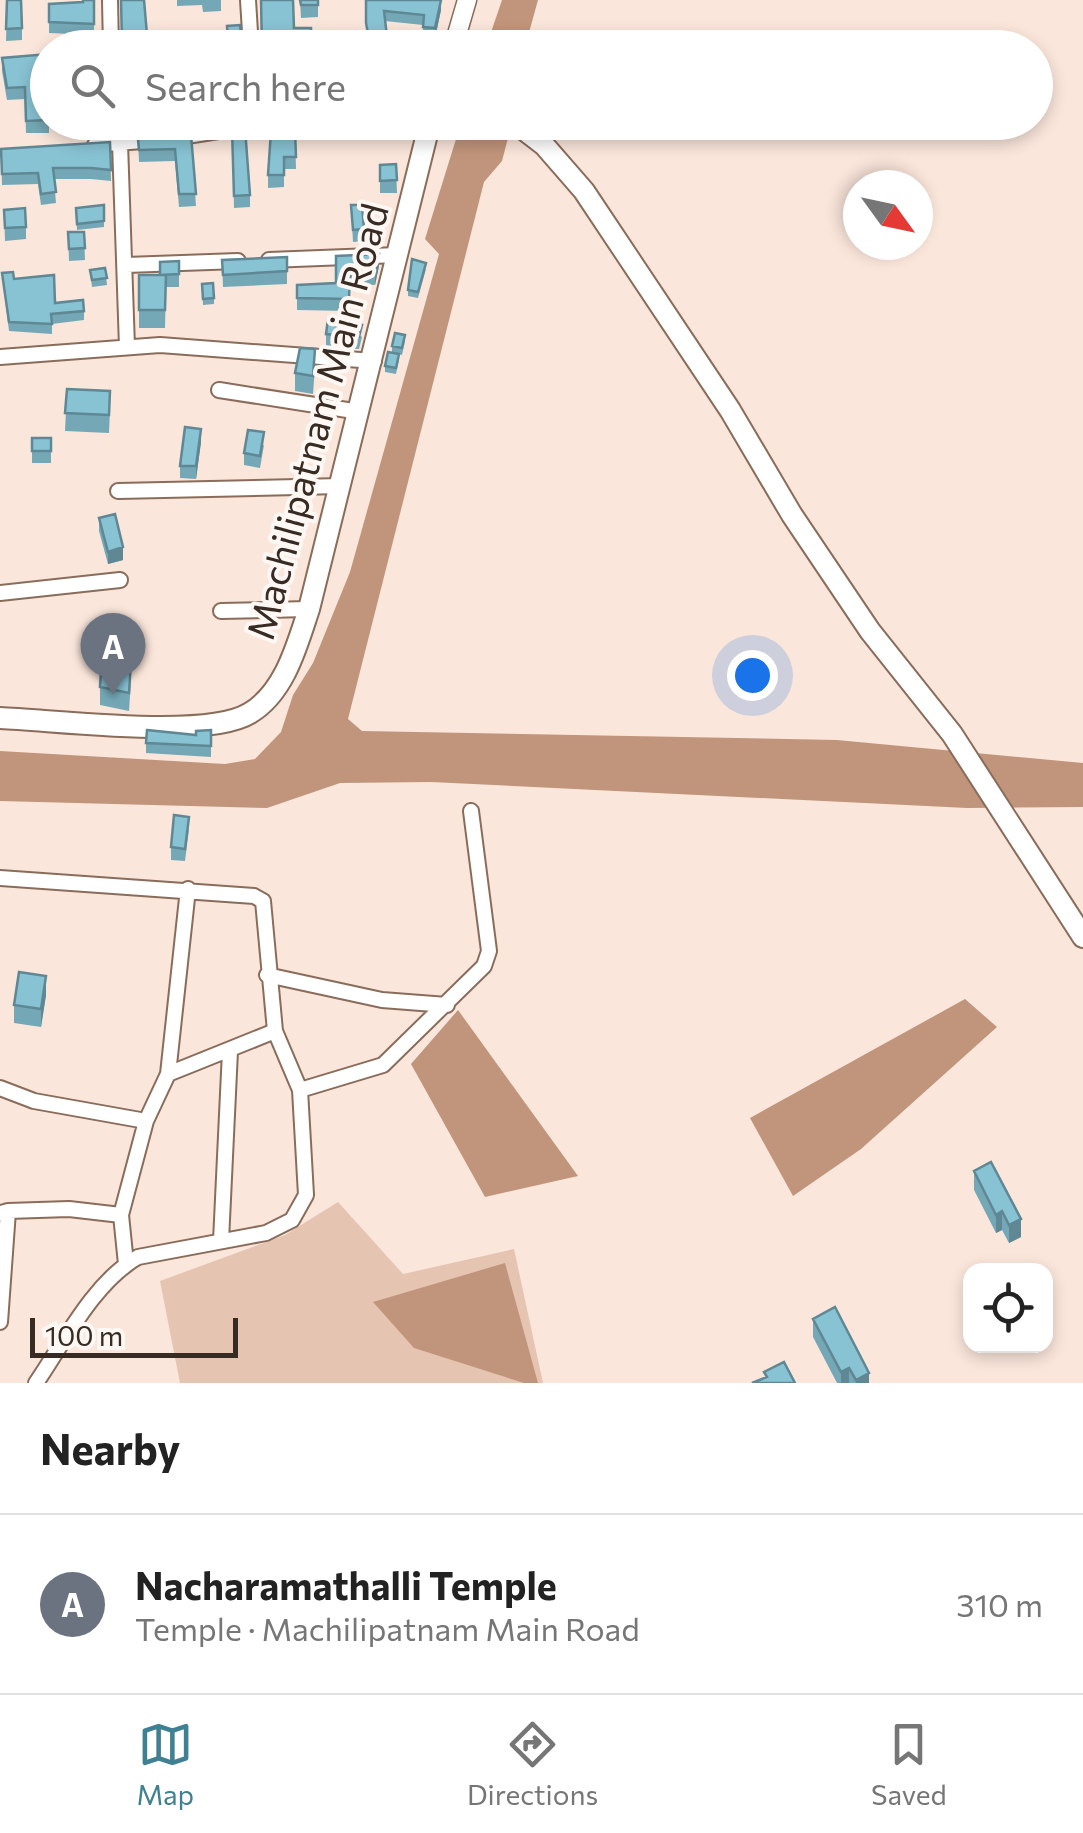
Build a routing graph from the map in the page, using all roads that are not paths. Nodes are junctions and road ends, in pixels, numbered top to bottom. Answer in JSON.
{"nodes":[{"id":1,"x":110,"y":0,"type":"edge"},
{"id":2,"x":248,"y":0,"type":"edge"},
{"id":3,"x":466,"y":0,"type":"edge"},
{"id":4,"x":111,"y":30,"type":"edge"},
{"id":5,"x":249,"y":30,"type":"edge"},
{"id":6,"x":458,"y":30,"type":"edge"},
{"id":7,"x":154,"y":140,"type":"edge"},
{"id":8,"x":426,"y":140,"type":"edge"},
{"id":9,"x":535,"y":140,"type":"edge"},
{"id":10,"x":120,"y":144,"type":"junction"},
{"id":11,"x":80,"y":146,"type":"edge"},
{"id":12,"x":398,"y":255,"type":"junction"},
{"id":13,"x":126,"y":265,"type":"junction"},
{"id":14,"x":127,"y":347,"type":"junction"},
{"id":15,"x":0,"y":357,"type":"edge"},
{"id":16,"x":374,"y":361,"type":"junction"},
{"id":17,"x":219,"y":390,"type":"dead end"},
{"id":18,"x":360,"y":412,"type":"junction"},
{"id":19,"x":341,"y":486,"type":"junction"},
{"id":20,"x":118,"y":491,"type":"dead end"},
{"id":21,"x":120,"y":580,"type":"dead end"},
{"id":22,"x":0,"y":593,"type":"edge"},
{"id":23,"x":309,"y":608,"type":"junction"},
{"id":24,"x":220,"y":611,"type":"dead end"},
{"id":25,"x":0,"y":718,"type":"edge"},
{"id":26,"x":472,"y":810,"type":"dead end"},
{"id":27,"x":0,"y":878,"type":"edge"},
{"id":28,"x":188,"y":890,"type":"junction"},
{"id":29,"x":1083,"y":938,"type":"edge"},
{"id":30,"x":267,"y":975,"type":"junction"},
{"id":31,"x":448,"y":1006,"type":"junction"},
{"id":32,"x":275,"y":1031,"type":"junction"},
{"id":33,"x":230,"y":1051,"type":"junction"},
{"id":34,"x":168,"y":1074,"type":"junction"},
{"id":35,"x":0,"y":1088,"type":"edge"},
{"id":36,"x":300,"y":1090,"type":"junction"},
{"id":37,"x":146,"y":1121,"type":"junction"},
{"id":38,"x":4,"y":1212,"type":"edge"},
{"id":39,"x":121,"y":1215,"type":"junction"},
{"id":40,"x":221,"y":1242,"type":"junction"},
{"id":41,"x":126,"y":1264,"type":"junction"},
{"id":42,"x":0,"y":1322,"type":"edge"},
{"id":43,"x":36,"y":1383,"type":"edge"}],
"edges":[{"from":1,"to":4,"type":"street"},
{"from":2,"to":5,"type":"street"},
{"from":3,"to":6,"type":"street"},
{"from":7,"to":10,"type":"street"},
{"from":8,"to":12,"type":"main road","name":"Machilipatnam Main Road"},
{"from":9,"to":29,"type":"main road"},
{"from":10,"to":11,"type":"street"},
{"from":10,"to":13,"type":"street"},
{"from":12,"to":13,"type":"street"},
{"from":12,"to":16,"type":"main road","name":"Machilipatnam Main Road"},
{"from":13,"to":14,"type":"street"},
{"from":14,"to":15,"type":"street"},
{"from":14,"to":16,"type":"street"},
{"from":16,"to":18,"type":"main road","name":"Machilipatnam Main Road"},
{"from":17,"to":18,"type":"street"},
{"from":18,"to":19,"type":"main road","name":"Machilipatnam Main Road"},
{"from":19,"to":20,"type":"street"},
{"from":19,"to":23,"type":"main road","name":"Machilipatnam Main Road"},
{"from":21,"to":22,"type":"street"},
{"from":23,"to":24,"type":"street"},
{"from":23,"to":25,"type":"main road","name":"Machilipatnam Main Road"},
{"from":26,"to":31,"type":"street"},
{"from":27,"to":28,"type":"street"},
{"from":28,"to":30,"type":"street"},
{"from":28,"to":34,"type":"street"},
{"from":30,"to":31,"type":"street"},
{"from":30,"to":32,"type":"street"},
{"from":31,"to":36,"type":"street"},
{"from":32,"to":33,"type":"street"},
{"from":32,"to":36,"type":"street"},
{"from":33,"to":34,"type":"street"},
{"from":33,"to":40,"type":"street"},
{"from":34,"to":37,"type":"street"},
{"from":35,"to":37,"type":"street"},
{"from":36,"to":40,"type":"street"},
{"from":37,"to":39,"type":"street"},
{"from":38,"to":39,"type":"street"},
{"from":38,"to":42,"type":"street"},
{"from":39,"to":41,"type":"street"},
{"from":40,"to":41,"type":"street"},
{"from":41,"to":43,"type":"street"}]}
